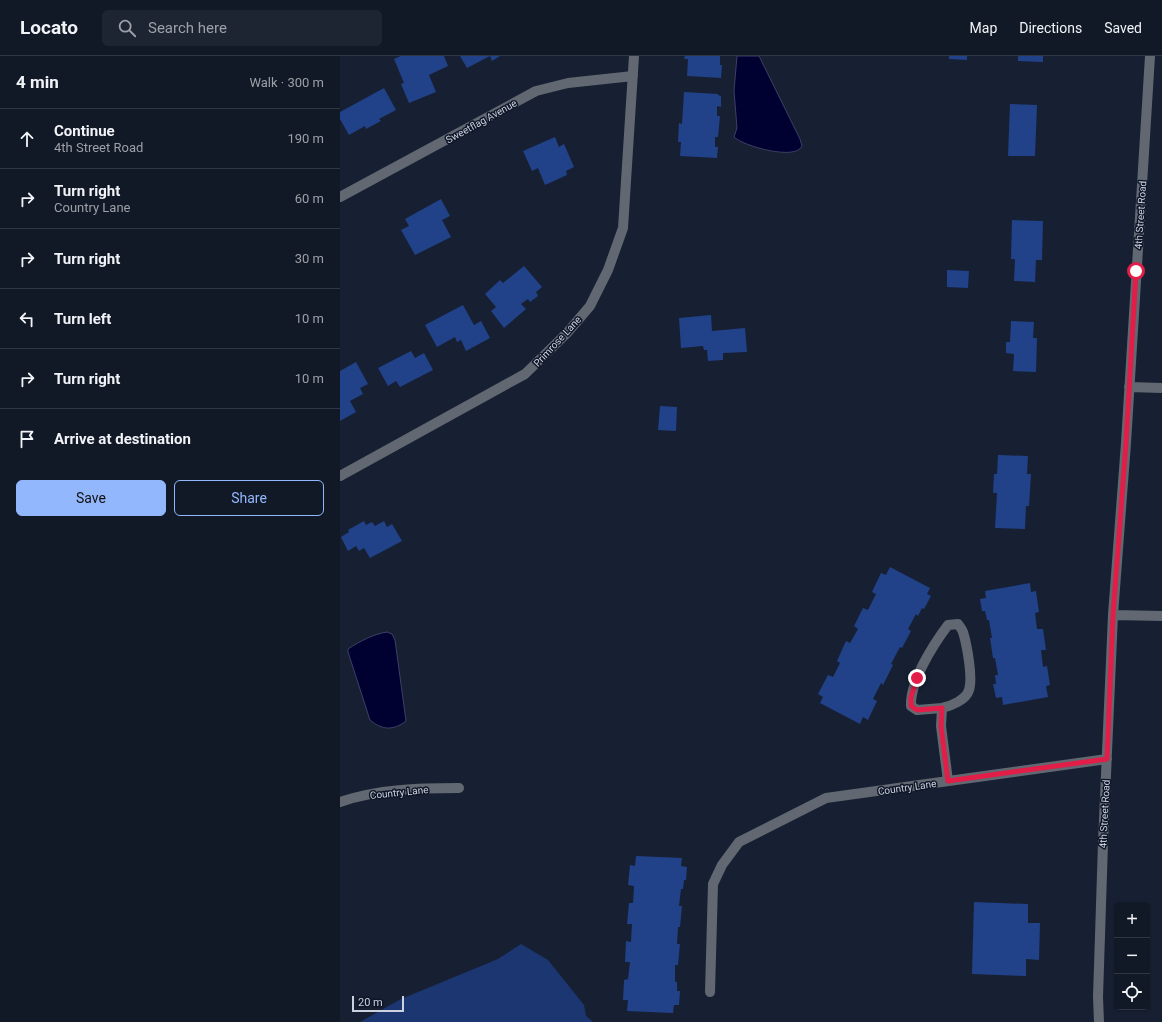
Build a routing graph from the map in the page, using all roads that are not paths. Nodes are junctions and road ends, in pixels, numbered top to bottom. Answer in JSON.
{"nodes":[{"id":1,"x":634,"y":56,"type":"edge"},
{"id":2,"x":1150,"y":56,"type":"edge"},
{"id":3,"x":633,"y":76,"type":"junction"},
{"id":4,"x":340,"y":197,"type":"edge"},
{"id":5,"x":1129,"y":386,"type":"junction"},
{"id":6,"x":1162,"y":388,"type":"edge"},
{"id":7,"x":340,"y":476,"type":"edge"},
{"id":8,"x":1113,"y":615,"type":"junction"},
{"id":9,"x":1162,"y":616,"type":"edge"},
{"id":10,"x":942,"y":708,"type":"junction"},
{"id":11,"x":1107,"y":759,"type":"junction"},
{"id":12,"x":948,"y":781,"type":"junction"},
{"id":13,"x":459,"y":788,"type":"dead end"},
{"id":14,"x":340,"y":802,"type":"edge"},
{"id":15,"x":710,"y":992,"type":"dead end"},
{"id":16,"x":1099,"y":1022,"type":"edge"}],
"edges":[{"from":1,"to":3,"type":"street","name":"Primrose Lane"},
{"from":2,"to":5,"type":"street","name":"4th Street Road"},
{"from":3,"to":4,"type":"street","name":"Sweetflag Avenue"},
{"from":3,"to":7,"type":"street","name":"Primrose Lane"},
{"from":5,"to":6,"type":"street"},
{"from":5,"to":8,"type":"street","name":"4th Street Road"},
{"from":8,"to":9,"type":"street"},
{"from":8,"to":11,"type":"street","name":"4th Street Road"},
{"from":10,"to":10,"type":"street"},
{"from":10,"to":12,"type":"street"},
{"from":11,"to":12,"type":"street","name":"Country Lane"},
{"from":11,"to":16,"type":"street","name":"4th Street Road"},
{"from":12,"to":15,"type":"street","name":"Country Lane"},
{"from":13,"to":14,"type":"street","name":"Country Lane"}]}
